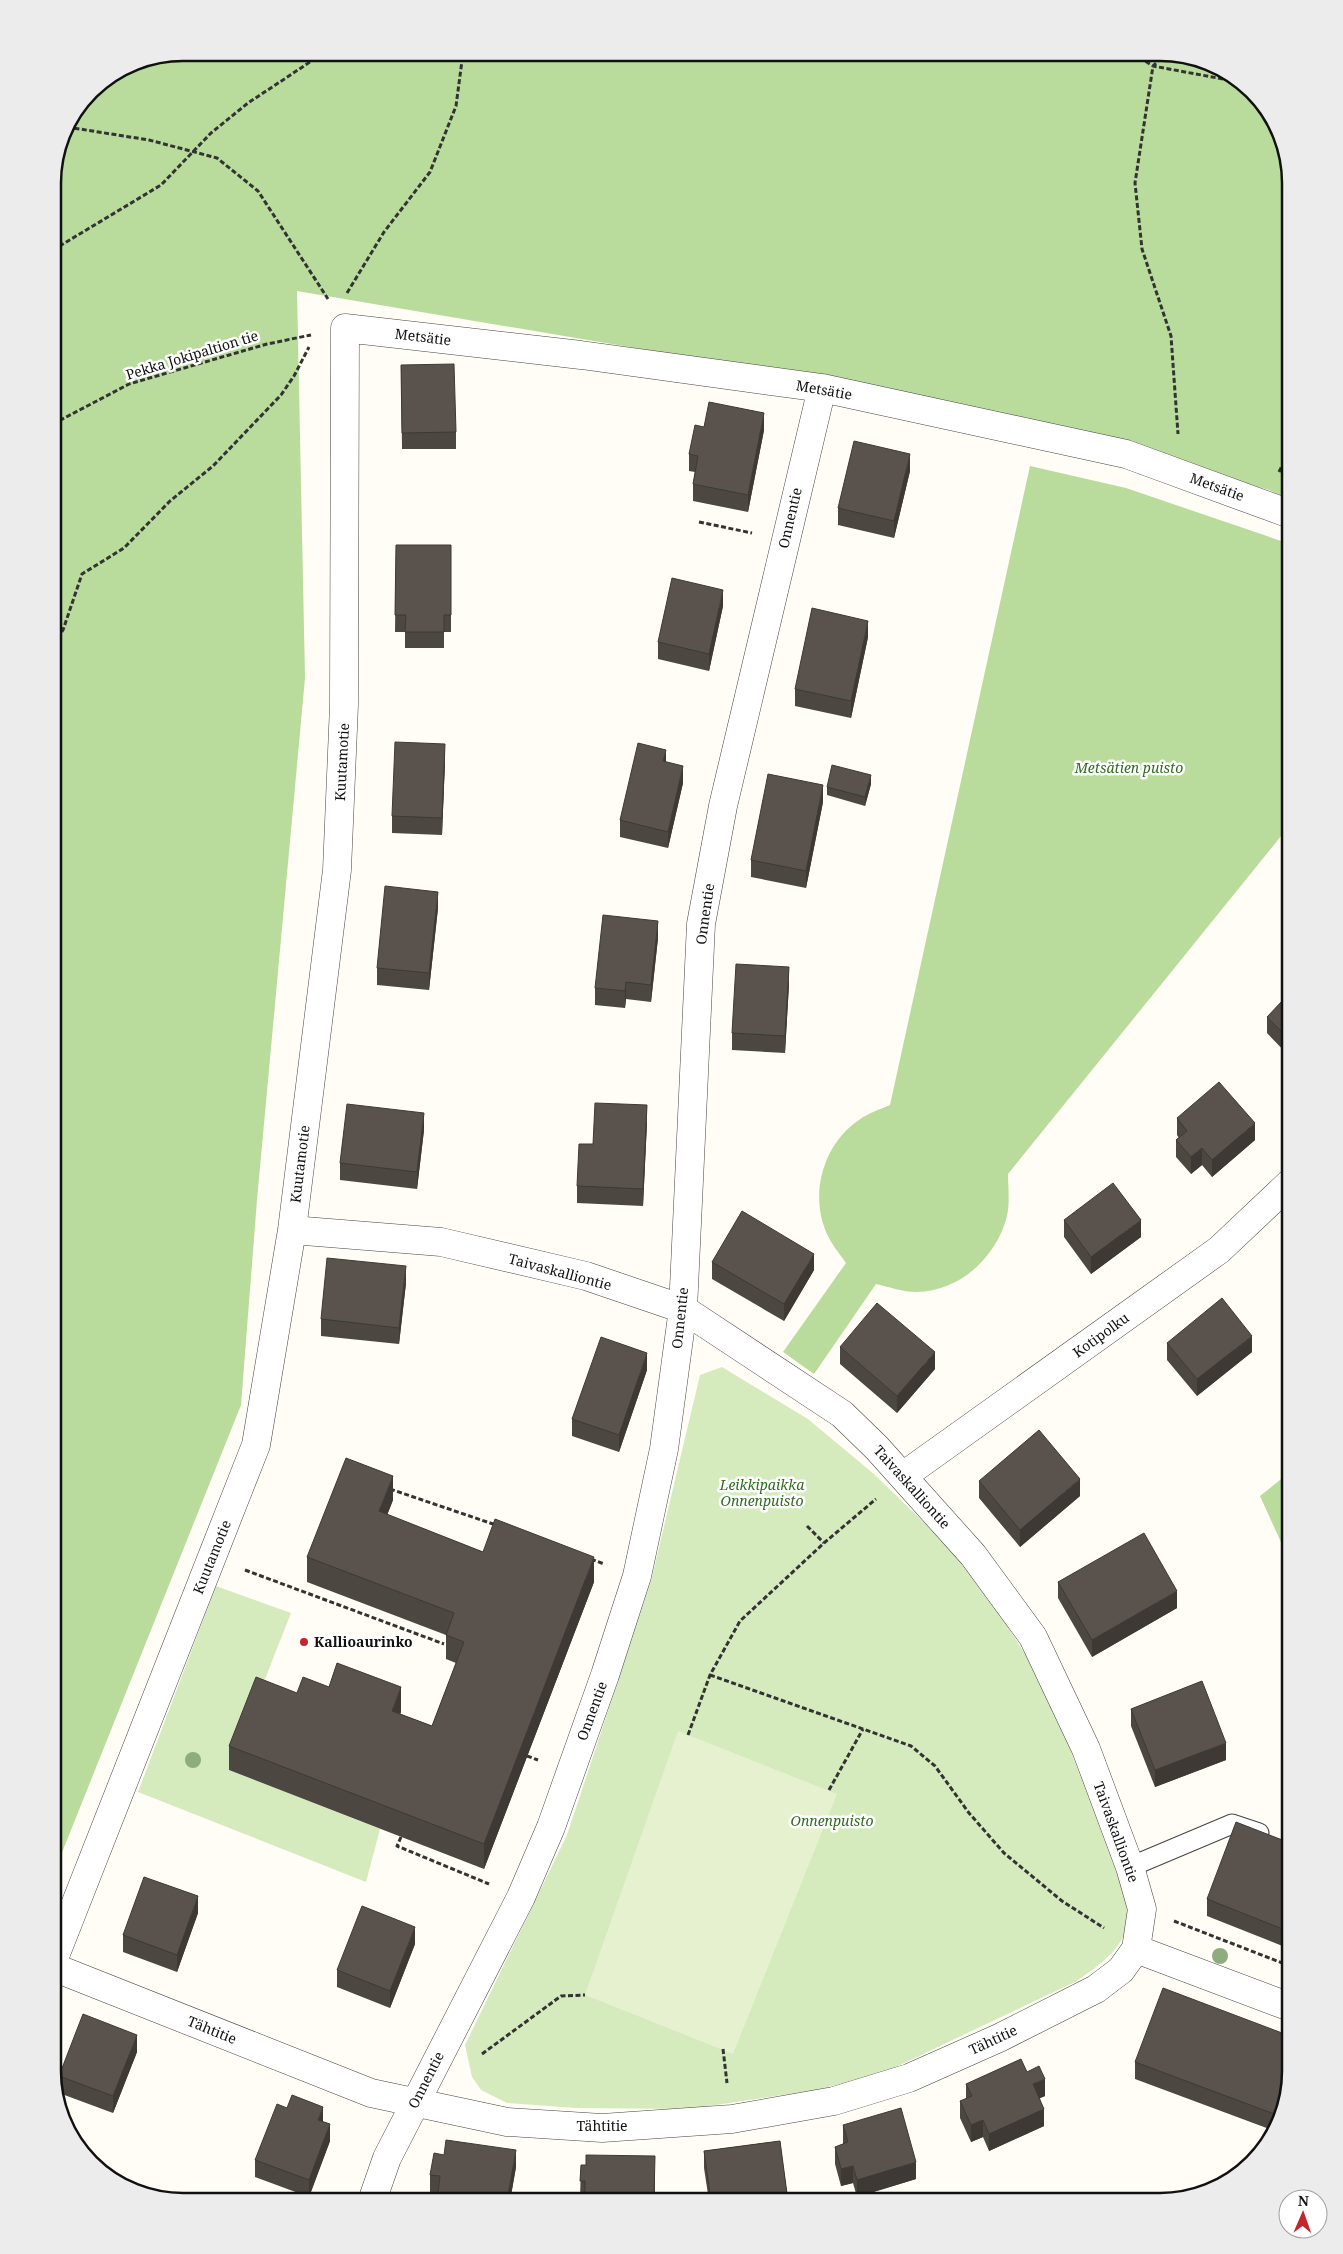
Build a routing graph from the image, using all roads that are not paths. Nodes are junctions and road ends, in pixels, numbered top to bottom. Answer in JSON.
{"nodes":[{"id":1,"x":340,"y":318,"type":"joint"},
{"id":2,"x":822,"y":388,"type":"junction"},
{"id":3,"x":1282,"y":511,"type":"edge"},
{"id":4,"x":1282,"y":1191,"type":"edge"},
{"id":5,"x":292,"y":1230,"type":"junction"},
{"id":6,"x":683,"y":1309,"type":"junction"},
{"id":7,"x":903,"y":1476,"type":"junction"},
{"id":8,"x":1274,"y":1838,"type":"edge"},
{"id":9,"x":1130,"y":1867,"type":"junction"},
{"id":10,"x":61,"y":1938,"type":"edge"},
{"id":11,"x":1136,"y":1949,"type":"junction"},
{"id":12,"x":61,"y":1971,"type":"edge"},
{"id":13,"x":1282,"y":2004,"type":"edge"},
{"id":14,"x":414,"y":2102,"type":"junction"},
{"id":15,"x":375,"y":2192,"type":"edge"}],
"edges":[{"from":1,"to":2,"type":"street","name":"Metsätie"},
{"from":1,"to":5,"type":"street","name":"Kuutamotie"},
{"from":2,"to":3,"type":"street","name":"Metsätie"},
{"from":2,"to":6,"type":"street","name":"Onnentie"},
{"from":4,"to":7,"type":"street","name":"Kotipolku"},
{"from":5,"to":6,"type":"street","name":"Taivaskalliontie"},
{"from":5,"to":10,"type":"street","name":"Kuutamotie"},
{"from":6,"to":7,"type":"street","name":"Taivaskalliontie"},
{"from":6,"to":14,"type":"street","name":"Onnentie"},
{"from":7,"to":9,"type":"street","name":"Taivaskalliontie"},
{"from":8,"to":9,"type":"lane"},
{"from":9,"to":11,"type":"street","name":"Taivaskalliontie"},
{"from":11,"to":13,"type":"street"},
{"from":11,"to":14,"type":"street","name":"Tähtitie"},
{"from":12,"to":14,"type":"street","name":"Tähtitie"},
{"from":14,"to":15,"type":"street","name":"Onnentie"}]}
